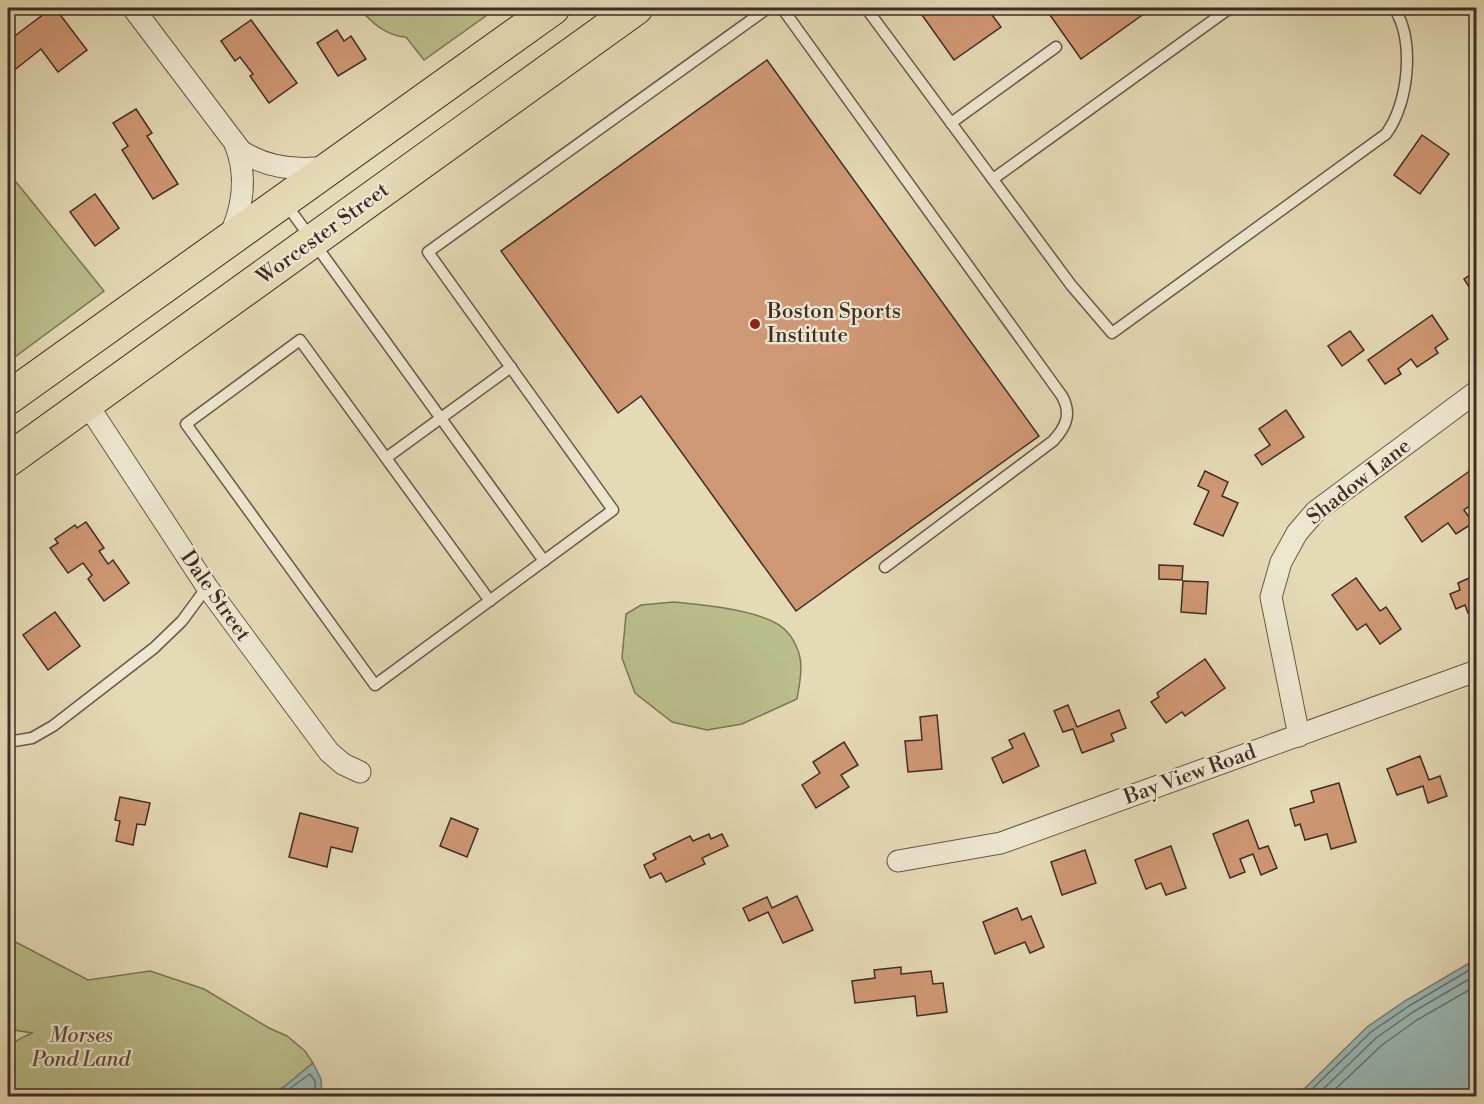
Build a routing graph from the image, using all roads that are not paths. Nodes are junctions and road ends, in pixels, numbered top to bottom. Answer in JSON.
{"nodes":[{"id":1,"x":133,"y":8,"type":"edge"},
{"id":2,"x":553,"y":8,"type":"edge"},
{"id":3,"x":636,"y":8,"type":"edge"},
{"id":4,"x":768,"y":8,"type":"edge"},
{"id":5,"x":782,"y":8,"type":"edge"},
{"id":6,"x":866,"y":8,"type":"edge"},
{"id":7,"x":1230,"y":8,"type":"edge"},
{"id":8,"x":1394,"y":8,"type":"edge"},
{"id":9,"x":1056,"y":47,"type":"dead end"},
{"id":10,"x":951,"y":123,"type":"junction"},
{"id":11,"x":235,"y":144,"type":"junction"},
{"id":12,"x":329,"y":167,"type":"junction"},
{"id":13,"x":993,"y":179,"type":"junction"},
{"id":14,"x":283,"y":200,"type":"junction"},
{"id":15,"x":228,"y":240,"type":"junction"},
{"id":16,"x":313,"y":241,"type":"junction"},
{"id":17,"x":511,"y":367,"type":"junction"},
{"id":18,"x":1476,"y":392,"type":"edge"},
{"id":19,"x":8,"y":398,"type":"edge"},
{"id":20,"x":87,"y":404,"type":"junction"},
{"id":21,"x":441,"y":418,"type":"junction"},
{"id":22,"x":386,"y":458,"type":"junction"},
{"id":23,"x":8,"y":460,"type":"edge"},
{"id":24,"x":544,"y":561,"type":"junction"},
{"id":25,"x":885,"y":567,"type":"dead end"},
{"id":26,"x":207,"y":587,"type":"junction"},
{"id":27,"x":490,"y":601,"type":"junction"},
{"id":28,"x":1476,"y":671,"type":"edge"},
{"id":29,"x":1299,"y":736,"type":"junction"},
{"id":30,"x":8,"y":742,"type":"edge"},
{"id":31,"x":360,"y":772,"type":"dead end"},
{"id":32,"x":898,"y":861,"type":"dead end"}],
"edges":[{"from":1,"to":11,"type":"street"},
{"from":2,"to":12,"type":"highway"},
{"from":3,"to":16,"type":"highway","name":"Worcester Street"},
{"from":4,"to":17,"type":"lane"},
{"from":5,"to":25,"type":"lane"},
{"from":6,"to":10,"type":"lane"},
{"from":7,"to":13,"type":"lane"},
{"from":8,"to":13,"type":"lane"},
{"from":9,"to":10,"type":"lane"},
{"from":10,"to":13,"type":"lane"},
{"from":11,"to":12,"type":"street"},
{"from":11,"to":15,"type":"street"},
{"from":12,"to":14,"type":"highway"},
{"from":14,"to":15,"type":"highway"},
{"from":14,"to":16,"type":"lane"},
{"from":15,"to":19,"type":"highway"},
{"from":16,"to":20,"type":"highway","name":"Worcester Street"},
{"from":16,"to":21,"type":"lane"},
{"from":17,"to":21,"type":"lane"},
{"from":17,"to":24,"type":"lane"},
{"from":18,"to":29,"type":"street","name":"Shadow Lane"},
{"from":20,"to":23,"type":"highway","name":"Worcester Street"},
{"from":20,"to":26,"type":"street","name":"Dale Street"},
{"from":21,"to":22,"type":"lane"},
{"from":21,"to":24,"type":"lane"},
{"from":22,"to":27,"type":"lane"},
{"from":22,"to":27,"type":"lane"},
{"from":24,"to":27,"type":"lane"},
{"from":26,"to":30,"type":"lane"},
{"from":26,"to":31,"type":"street","name":"Dale Street"},
{"from":28,"to":29,"type":"street","name":"Bay View Road"},
{"from":29,"to":32,"type":"street","name":"Bay View Road"}]}
